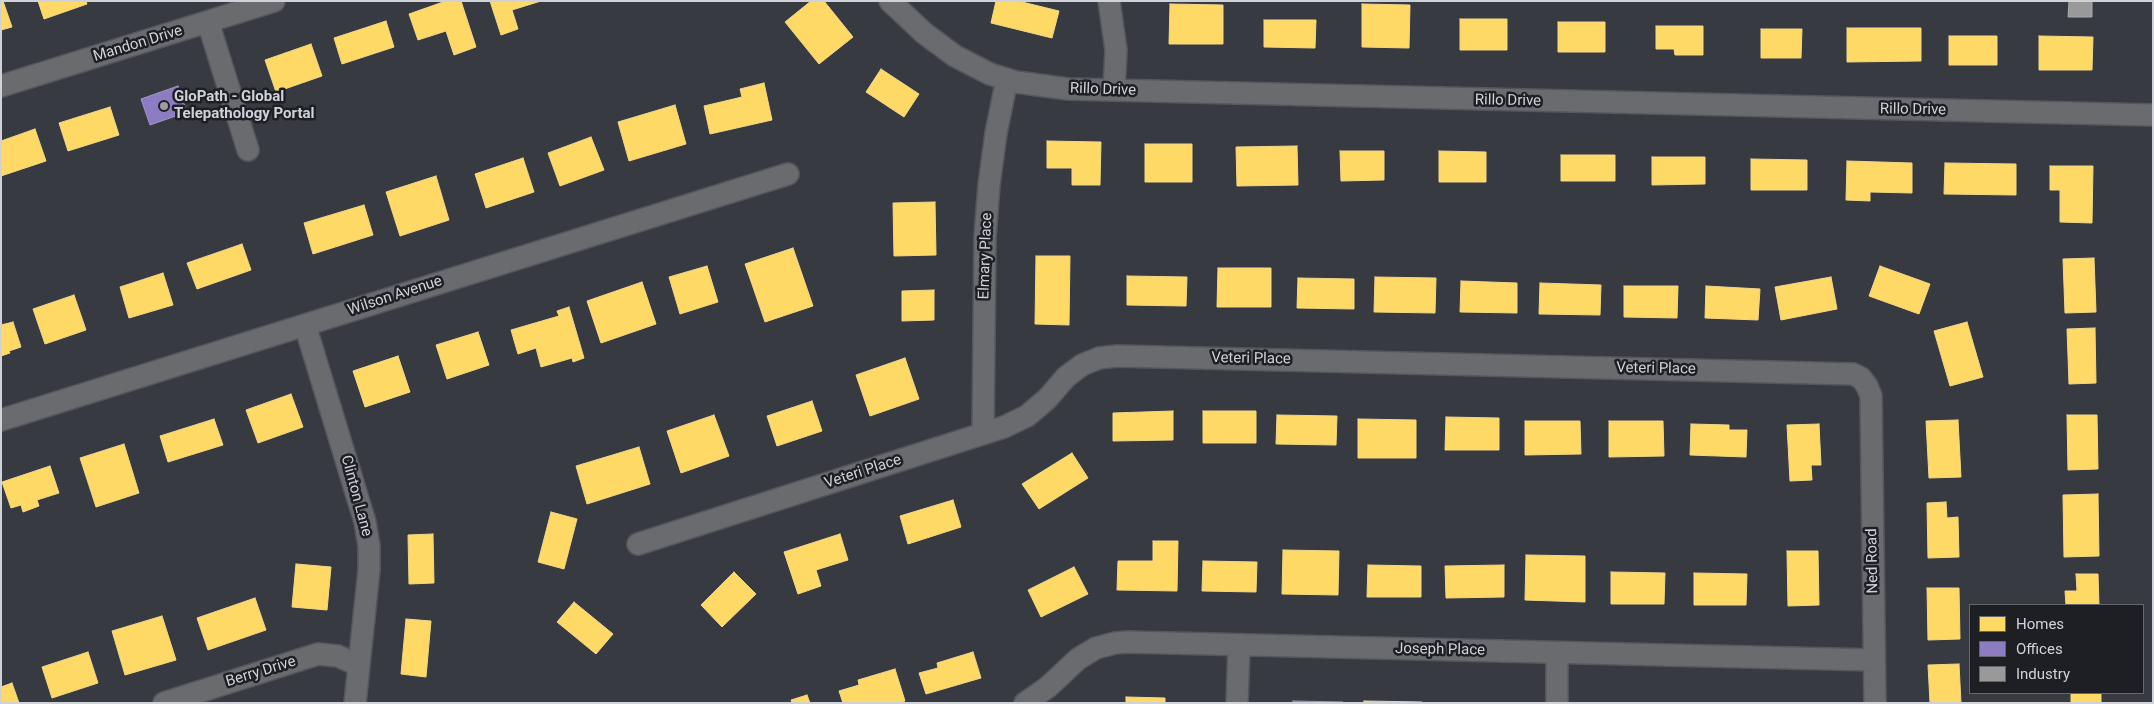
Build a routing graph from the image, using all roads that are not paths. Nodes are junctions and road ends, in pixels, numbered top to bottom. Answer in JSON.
{"nodes":[{"id":1,"x":274,"y":1,"type":"edge"},
{"id":2,"x":890,"y":1,"type":"edge"},
{"id":3,"x":1110,"y":1,"type":"edge"},
{"id":4,"x":208,"y":22,"type":"junction"},
{"id":5,"x":1006,"y":79,"type":"junction"},
{"id":6,"x":1,"y":86,"type":"edge"},
{"id":7,"x":1114,"y":90,"type":"junction"},
{"id":8,"x":2153,"y":115,"type":"edge"},
{"id":9,"x":248,"y":150,"type":"dead end"},
{"id":10,"x":788,"y":174,"type":"dead end"},
{"id":11,"x":305,"y":325,"type":"junction"},
{"id":12,"x":1,"y":420,"type":"edge"},
{"id":13,"x":1871,"y":420,"type":"joint"},
{"id":14,"x":983,"y":434,"type":"junction"},
{"id":15,"x":638,"y":544,"type":"dead end"},
{"id":16,"x":1239,"y":646,"type":"junction"},
{"id":17,"x":1556,"y":653,"type":"junction"},
{"id":18,"x":1874,"y":660,"type":"junction"},
{"id":19,"x":358,"y":665,"type":"junction"},
{"id":20,"x":164,"y":703,"type":"edge"},
{"id":21,"x":355,"y":703,"type":"edge"},
{"id":22,"x":1025,"y":703,"type":"edge"},
{"id":23,"x":1237,"y":703,"type":"edge"},
{"id":24,"x":1557,"y":703,"type":"edge"},
{"id":25,"x":1874,"y":703,"type":"edge"}],
"edges":[{"from":1,"to":4,"type":"street","name":"Mandon Drive"},
{"from":2,"to":5,"type":"street","name":"Rillo Drive"},
{"from":3,"to":7,"type":"street"},
{"from":4,"to":6,"type":"street","name":"Mandon Drive"},
{"from":4,"to":9,"type":"street"},
{"from":5,"to":7,"type":"street","name":"Rillo Drive"},
{"from":5,"to":14,"type":"street","name":"Elmary Place"},
{"from":7,"to":8,"type":"street","name":"Rillo Drive"},
{"from":10,"to":11,"type":"street","name":"Wilson Avenue"},
{"from":11,"to":12,"type":"street","name":"Wilson Avenue"},
{"from":11,"to":19,"type":"street","name":"Clinton Lane"},
{"from":13,"to":14,"type":"street","name":"Veteri Place"},
{"from":13,"to":18,"type":"street","name":"Ned Road"},
{"from":14,"to":15,"type":"street","name":"Veteri Place"},
{"from":16,"to":17,"type":"street","name":"Joseph Place"},
{"from":16,"to":22,"type":"street","name":"Joseph Place"},
{"from":16,"to":23,"type":"street"},
{"from":17,"to":18,"type":"street","name":"Joseph Place"},
{"from":17,"to":24,"type":"street"},
{"from":18,"to":25,"type":"street","name":"Ned Road"},
{"from":19,"to":20,"type":"street","name":"Berry Drive"},
{"from":19,"to":21,"type":"street","name":"Clinton Lane"}]}
